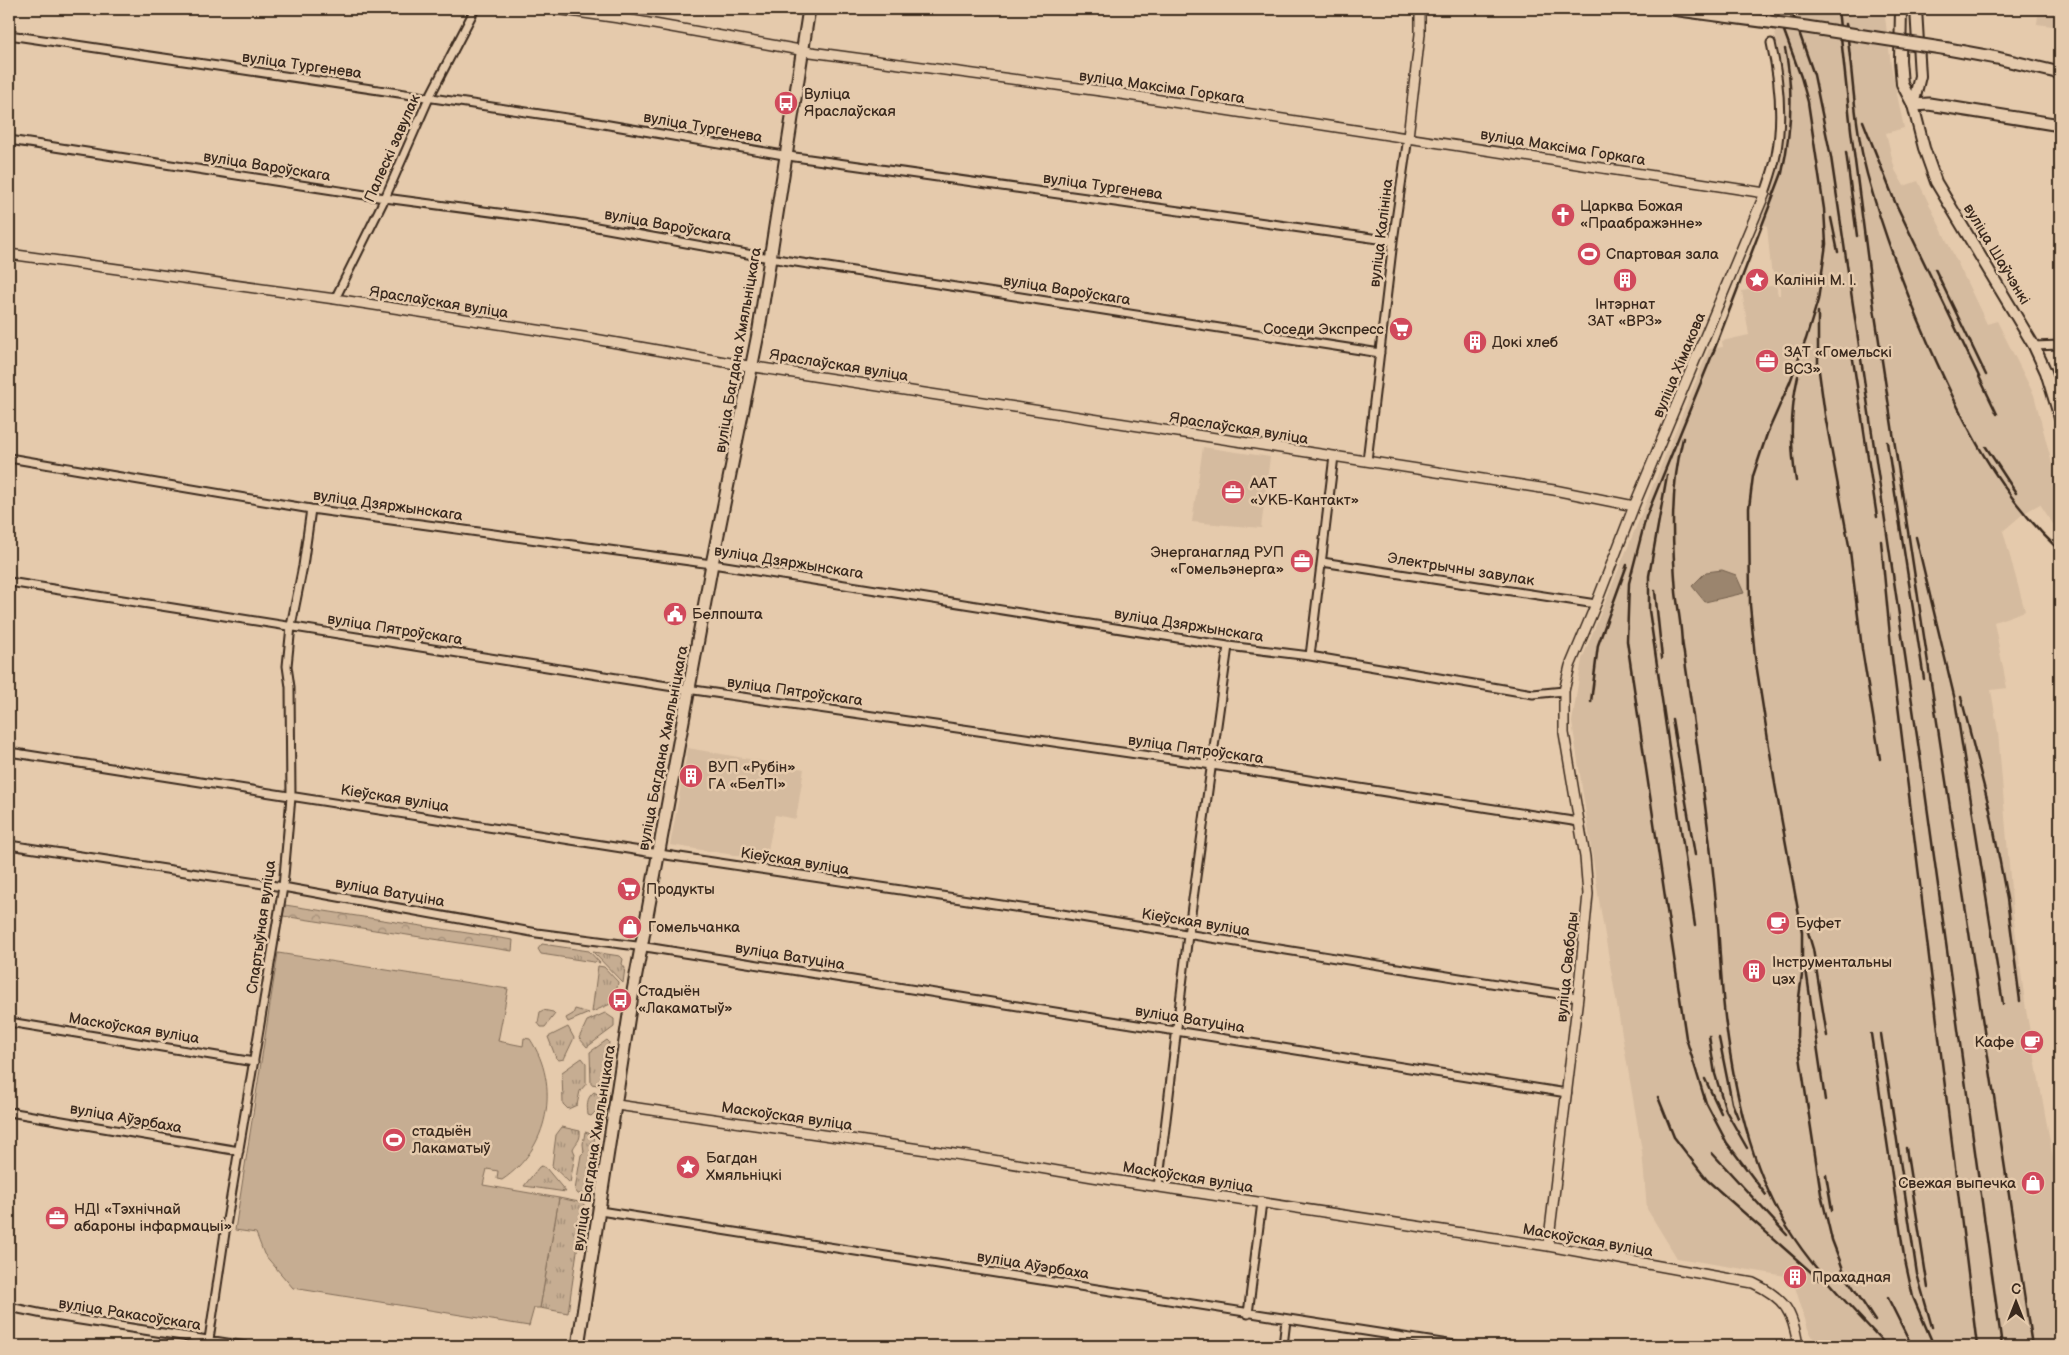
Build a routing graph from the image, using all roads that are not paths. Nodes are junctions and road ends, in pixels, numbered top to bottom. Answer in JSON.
{"nodes":[{"id":1,"x":475,"y":9,"type":"edge"},
{"id":2,"x":556,"y":9,"type":"edge"},
{"id":3,"x":809,"y":9,"type":"edge"},
{"id":4,"x":1420,"y":9,"type":"edge"},
{"id":5,"x":1671,"y":9,"type":"edge"},
{"id":6,"x":1901,"y":9,"type":"edge"},
{"id":7,"x":1916,"y":9,"type":"edge"},
{"id":8,"x":9,"y":35,"type":"edge"},
{"id":9,"x":1771,"y":42,"type":"dead end"},
{"id":10,"x":802,"y":50,"type":"junction"},
{"id":11,"x":2060,"y":73,"type":"edge"},
{"id":12,"x":429,"y":98,"type":"junction"},
{"id":13,"x":1913,"y":105,"type":"junction"},
{"id":14,"x":2060,"y":125,"type":"edge"},
{"id":15,"x":1408,"y":137,"type":"junction"},
{"id":16,"x":9,"y":140,"type":"edge"},
{"id":17,"x":787,"y":155,"type":"junction"},
{"id":18,"x":1765,"y":193,"type":"junction"},
{"id":19,"x":385,"y":198,"type":"junction"},
{"id":20,"x":1393,"y":241,"type":"junction"},
{"id":21,"x":9,"y":254,"type":"edge"},
{"id":22,"x":770,"y":258,"type":"junction"},
{"id":23,"x":335,"y":299,"type":"junction"},
{"id":24,"x":2060,"y":345,"type":"edge"},
{"id":25,"x":2034,"y":346,"type":"junction"},
{"id":26,"x":1380,"y":353,"type":"junction"},
{"id":27,"x":752,"y":366,"type":"junction"},
{"id":28,"x":2060,"y":418,"type":"edge"},
{"id":29,"x":1334,"y":456,"type":"junction"},
{"id":30,"x":9,"y":458,"type":"edge"},
{"id":31,"x":1366,"y":461,"type":"junction"},
{"id":32,"x":1634,"y":506,"type":"junction"},
{"id":33,"x":311,"y":509,"type":"junction"},
{"id":34,"x":1322,"y":562,"type":"junction"},
{"id":35,"x":712,"y":564,"type":"junction"},
{"id":36,"x":9,"y":582,"type":"edge"},
{"id":37,"x":1596,"y":604,"type":"junction"},
{"id":38,"x":291,"y":626,"type":"junction"},
{"id":39,"x":1228,"y":646,"type":"junction"},
{"id":40,"x":1310,"y":656,"type":"junction"},
{"id":41,"x":689,"y":689,"type":"junction"},
{"id":42,"x":1564,"y":691,"type":"junction"},
{"id":43,"x":9,"y":752,"type":"edge"},
{"id":44,"x":1212,"y":765,"type":"junction"},
{"id":45,"x":291,"y":797,"type":"junction"},
{"id":46,"x":1579,"y":822,"type":"junction"},
{"id":47,"x":9,"y":845,"type":"edge"},
{"id":48,"x":658,"y":853,"type":"junction"},
{"id":49,"x":283,"y":887,"type":"junction"},
{"id":50,"x":1188,"y":935,"type":"junction"},
{"id":51,"x":641,"y":946,"type":"junction"},
{"id":52,"x":1578,"y":997,"type":"junction"},
{"id":53,"x":9,"y":1022,"type":"edge"},
{"id":54,"x":1177,"y":1030,"type":"junction"},
{"id":55,"x":254,"y":1062,"type":"junction"},
{"id":56,"x":1567,"y":1093,"type":"junction"},
{"id":57,"x":617,"y":1105,"type":"junction"},
{"id":58,"x":9,"y":1112,"type":"edge"},
{"id":59,"x":239,"y":1151,"type":"junction"},
{"id":60,"x":1158,"y":1187,"type":"junction"},
{"id":61,"x":1262,"y":1202,"type":"junction"},
{"id":62,"x":600,"y":1211,"type":"junction"},
{"id":63,"x":1548,"y":1246,"type":"junction"},
{"id":64,"x":9,"y":1307,"type":"edge"},
{"id":65,"x":1248,"y":1314,"type":"junction"},
{"id":66,"x":1286,"y":1320,"type":"junction"},
{"id":67,"x":208,"y":1343,"type":"edge"},
{"id":68,"x":246,"y":1346,"type":"edge"},
{"id":69,"x":578,"y":1346,"type":"edge"},
{"id":70,"x":1283,"y":1346,"type":"edge"},
{"id":71,"x":1461,"y":1346,"type":"edge"},
{"id":72,"x":1798,"y":1346,"type":"edge"}],
"edges":[{"from":1,"to":12,"type":"street","name":"Палескі завулак"},
{"from":2,"to":10,"type":"street","name":"вуліца Максіма Горкага"},
{"from":3,"to":10,"type":"main road","name":"вуліца Багдана Хмяльніцкага"},
{"from":4,"to":15,"type":"street","name":"вуліца Калініна"},
{"from":5,"to":11,"type":"main road","bridge":true},
{"from":6,"to":13,"type":"main road","name":"вуліца Шаўчэнкі"},
{"from":7,"to":13,"type":"main road","name":"вуліца Шаўчэнкі"},
{"from":8,"to":12,"type":"street","name":"вуліца Тургенева"},
{"from":9,"to":18,"type":"street","name":"вуліца Хімакова"},
{"from":10,"to":15,"type":"street","name":"вуліца Максіма Горкага"},
{"from":10,"to":17,"type":"main road","name":"вуліца Багдана Хмяльніцкага"},
{"from":12,"to":17,"type":"street","name":"вуліца Тургенева"},
{"from":12,"to":19,"type":"street","name":"Палескі завулак"},
{"from":13,"to":14,"type":"main road"},
{"from":13,"to":25,"type":"main road","name":"вуліца Шаўчэнкі"},
{"from":15,"to":18,"type":"street","name":"вуліца Максіма Горкага"},
{"from":15,"to":20,"type":"street","name":"вуліца Калініна"},
{"from":16,"to":19,"type":"street","name":"вуліца Вароўскага"},
{"from":17,"to":20,"type":"street","name":"вуліца Тургенева"},
{"from":17,"to":22,"type":"main road","name":"вуліца Багдана Хмяльніцкага"},
{"from":18,"to":32,"type":"street","name":"вуліца Хімакова"},
{"from":19,"to":22,"type":"street","name":"вуліца Вароўскага"},
{"from":19,"to":23,"type":"street","name":"Палескі завулак"},
{"from":20,"to":26,"type":"street","name":"вуліца Калініна"},
{"from":21,"to":23,"type":"street","name":"Яраслаўская вуліца"},
{"from":22,"to":26,"type":"street","name":"вуліца Вароўскага"},
{"from":22,"to":27,"type":"main road","name":"вуліца Багдана Хмяльніцкага"},
{"from":23,"to":27,"type":"street","name":"Яраслаўская вуліца"},
{"from":24,"to":25,"type":"street"},
{"from":25,"to":28,"type":"main road","name":"вуліца Шаўчэнкі"},
{"from":26,"to":31,"type":"street","name":"вуліца Калініна"},
{"from":27,"to":29,"type":"street","name":"Яраслаўская вуліца"},
{"from":27,"to":35,"type":"main road","name":"вуліца Багдана Хмяльніцкага"},
{"from":29,"to":31,"type":"street","name":"Яраслаўская вуліца"},
{"from":29,"to":34,"type":"street"},
{"from":30,"to":33,"type":"street","name":"вуліца Дзяржынскага"},
{"from":31,"to":32,"type":"street","name":"Яраслаўская вуліца"},
{"from":32,"to":37,"type":"street","name":"вуліца Хімакова"},
{"from":33,"to":35,"type":"street","name":"вуліца Дзяржынскага"},
{"from":33,"to":38,"type":"street","name":"Спартыўная вуліца"},
{"from":34,"to":37,"type":"street","name":"Электрычны завулак"},
{"from":34,"to":40,"type":"street"},
{"from":35,"to":39,"type":"street","name":"вуліца Дзяржынскага"},
{"from":35,"to":41,"type":"main road","name":"вуліца Багдана Хмяльніцкага"},
{"from":36,"to":38,"type":"street","name":"вуліца Пятроўскага"},
{"from":37,"to":42,"type":"street","name":"вуліца Хімакова"},
{"from":38,"to":41,"type":"street","name":"вуліца Пятроўскага"},
{"from":38,"to":45,"type":"street","name":"Спартыўная вуліца"},
{"from":39,"to":40,"type":"street","name":"вуліца Дзяржынскага"},
{"from":39,"to":44,"type":"street"},
{"from":40,"to":42,"type":"street","name":"вуліца Дзяржынскага"},
{"from":41,"to":44,"type":"street","name":"вуліца Пятроўскага"},
{"from":41,"to":48,"type":"main road","name":"вуліца Багдана Хмяльніцкага"},
{"from":42,"to":46,"type":"street","name":"вуліца Свабоды"},
{"from":43,"to":45,"type":"street","name":"Кіеўская вуліца"},
{"from":44,"to":46,"type":"street","name":"вуліца Пятроўскага"},
{"from":44,"to":50,"type":"street"},
{"from":45,"to":48,"type":"street","name":"Кіеўская вуліца"},
{"from":45,"to":49,"type":"street","name":"Спартыўная вуліца"},
{"from":46,"to":52,"type":"street","name":"вуліца Свабоды"},
{"from":47,"to":49,"type":"street","name":"вуліца Ватуціна"},
{"from":48,"to":50,"type":"street","name":"Кіеўская вуліца"},
{"from":48,"to":51,"type":"main road","name":"вуліца Багдана Хмяльніцкага"},
{"from":49,"to":51,"type":"street","name":"вуліца Ватуціна"},
{"from":49,"to":55,"type":"street","name":"Спартыўная вуліца"},
{"from":50,"to":52,"type":"street","name":"Кіеўская вуліца"},
{"from":50,"to":54,"type":"street"},
{"from":51,"to":54,"type":"street","name":"вуліца Ватуціна"},
{"from":51,"to":57,"type":"main road","name":"вуліца Багдана Хмяльніцкага"},
{"from":52,"to":56,"type":"street","name":"вуліца Свабоды"},
{"from":53,"to":55,"type":"street","name":"Маскоўская вуліца"},
{"from":54,"to":56,"type":"street","name":"вуліца Ватуціна"},
{"from":54,"to":60,"type":"street"},
{"from":55,"to":59,"type":"street","name":"Спартыўная вуліца"},
{"from":56,"to":63,"type":"street","name":"вуліца Свабоды"},
{"from":57,"to":60,"type":"street","name":"Маскоўская вуліца"},
{"from":57,"to":62,"type":"main road","name":"вуліца Багдана Хмяльніцкага"},
{"from":58,"to":59,"type":"street","name":"вуліца Аўэрбаха"},
{"from":59,"to":67,"type":"street","name":"Спартыўная вуліца"},
{"from":60,"to":61,"type":"street","name":"Маскоўская вуліца"},
{"from":61,"to":63,"type":"street","name":"Маскоўская вуліца"},
{"from":61,"to":65,"type":"street"},
{"from":62,"to":65,"type":"street","name":"вуліца Аўэрбаха"},
{"from":62,"to":69,"type":"main road","name":"вуліца Багдана Хмяльніцкага"},
{"from":63,"to":72,"type":"street","name":"Маскоўская вуліца"},
{"from":64,"to":67,"type":"street","name":"вуліца Ракасоўскага"},
{"from":65,"to":66,"type":"street","name":"вуліца Аўэрбаха"},
{"from":66,"to":70,"type":"street"},
{"from":66,"to":71,"type":"street","name":"вуліца Аўэрбаха"},
{"from":67,"to":68,"type":"street","name":"вуліца Ракасоўскага"}]}
